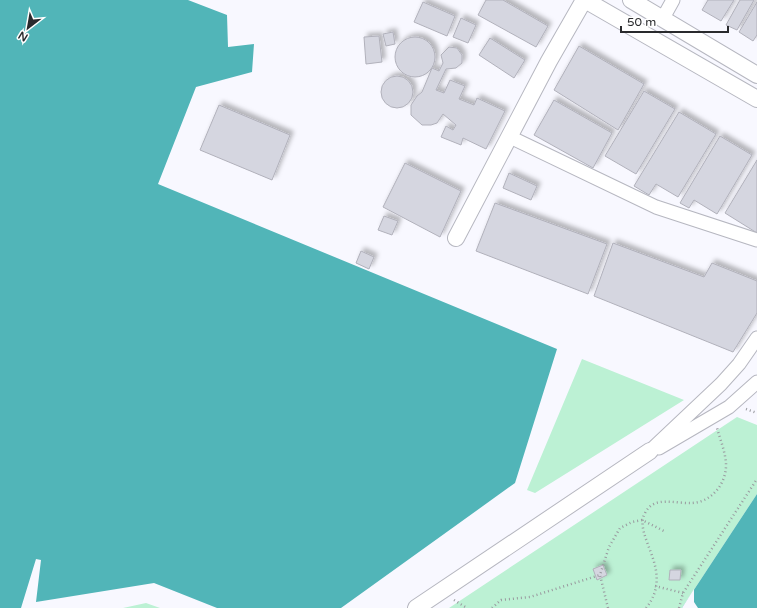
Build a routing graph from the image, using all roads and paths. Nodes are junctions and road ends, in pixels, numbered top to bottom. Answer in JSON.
{"nodes":[{"id":1,"x":585,"y":0,"type":"edge"},
{"id":2,"x":631,"y":0,"type":"edge"},
{"id":3,"x":673,"y":0,"type":"edge"},
{"id":4,"x":663,"y":18,"type":"junction"},
{"id":5,"x":757,"y":75,"type":"edge"},
{"id":6,"x":757,"y":100,"type":"edge"},
{"id":7,"x":510,"y":137,"type":"junction"},
{"id":8,"x":456,"y":238,"type":"dead end"},
{"id":9,"x":757,"y":240,"type":"edge"},
{"id":10,"x":757,"y":338,"type":"edge"},
{"id":11,"x":757,"y":382,"type":"edge"},
{"id":12,"x":744,"y":408,"type":"dead end"},
{"id":13,"x":757,"y":413,"type":"edge"},
{"id":14,"x":716,"y":425,"type":"dead end"},
{"id":15,"x":650,"y":451,"type":"junction"},
{"id":16,"x":757,"y":479,"type":"edge"},
{"id":17,"x":642,"y":520,"type":"junction"},
{"id":18,"x":666,"y":532,"type":"dead end"},
{"id":19,"x":600,"y":575,"type":"junction"},
{"id":20,"x":655,"y":586,"type":"junction"},
{"id":21,"x":683,"y":593,"type":"junction"},
{"id":22,"x":454,"y":600,"type":"dead end"},
{"id":23,"x":416,"y":608,"type":"edge"},
{"id":24,"x":466,"y":608,"type":"edge"},
{"id":25,"x":492,"y":608,"type":"edge"},
{"id":26,"x":608,"y":608,"type":"edge"},
{"id":27,"x":646,"y":608,"type":"edge"},
{"id":28,"x":680,"y":608,"type":"edge"}],
"edges":[{"from":1,"to":6,"type":"street"},
{"from":1,"to":7,"type":"street"},
{"from":2,"to":4,"type":"street"},
{"from":3,"to":4,"type":"street"},
{"from":4,"to":5,"type":"street"},
{"from":7,"to":8,"type":"street"},
{"from":7,"to":9,"type":"street"},
{"from":10,"to":15,"type":"street"},
{"from":11,"to":15,"type":"street"},
{"from":12,"to":13,"type":"path"},
{"from":14,"to":17,"type":"path"},
{"from":15,"to":23,"type":"street"},
{"from":16,"to":21,"type":"path"},
{"from":17,"to":18,"type":"path"},
{"from":17,"to":19,"type":"path"},
{"from":17,"to":20,"type":"path"},
{"from":19,"to":25,"type":"path"},
{"from":19,"to":26,"type":"path"},
{"from":20,"to":21,"type":"path"},
{"from":20,"to":27,"type":"path"},
{"from":21,"to":28,"type":"path"},
{"from":22,"to":24,"type":"path"}]}
